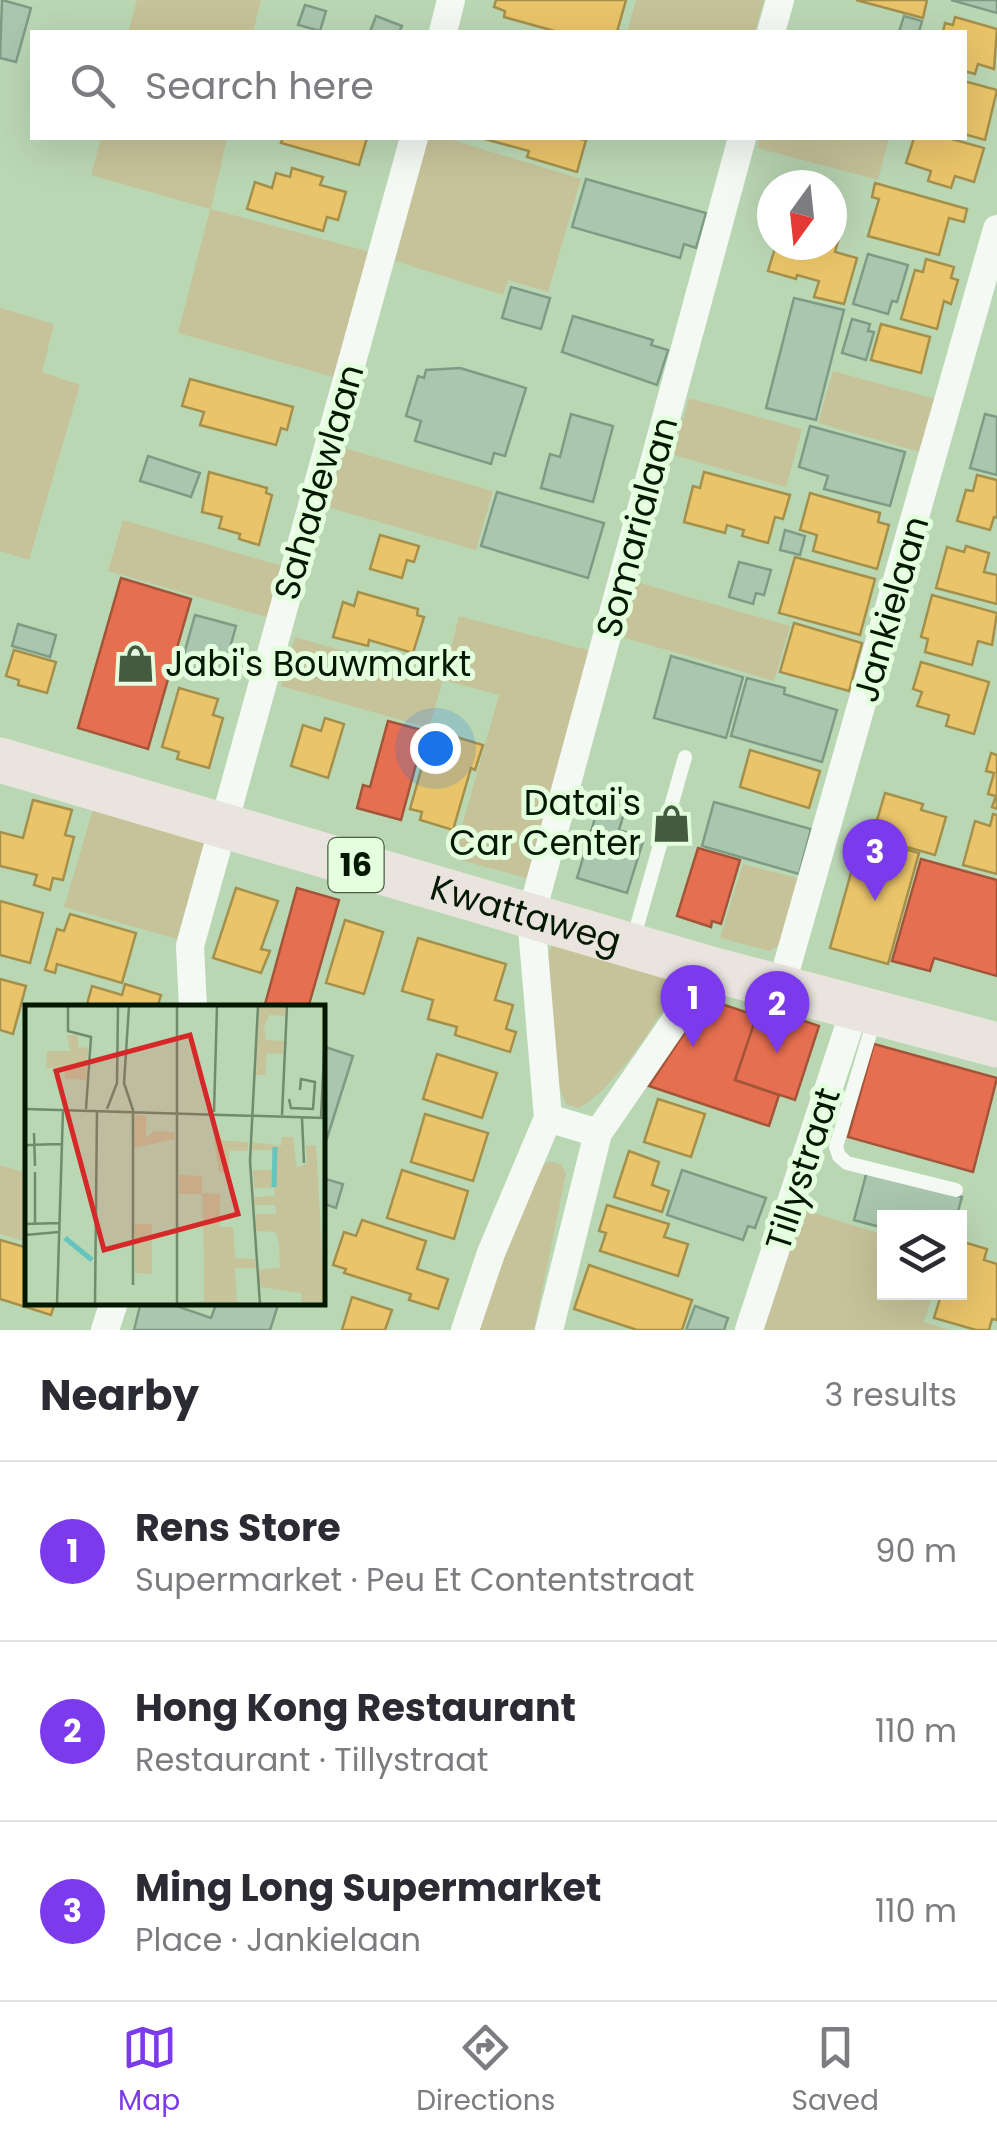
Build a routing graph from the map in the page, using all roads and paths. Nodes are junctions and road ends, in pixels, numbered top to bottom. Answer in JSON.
{"nodes":[{"id":1,"x":452,"y":0,"type":"edge"},
{"id":2,"x":780,"y":0,"type":"edge"},
{"id":3,"x":444,"y":30,"type":"edge"},
{"id":4,"x":772,"y":30,"type":"edge"},
{"id":5,"x":413,"y":140,"type":"edge"},
{"id":6,"x":741,"y":140,"type":"edge"},
{"id":7,"x":997,"y":229,"type":"edge"},
{"id":8,"x":685,"y":758,"type":"dead end"},
{"id":9,"x":0,"y":760,"type":"edge"},
{"id":10,"x":223,"y":825,"type":"junction"},
{"id":11,"x":531,"y":916,"type":"junction"},
{"id":12,"x":632,"y":946,"type":"junction"},
{"id":13,"x":711,"y":970,"type":"junction"},
{"id":14,"x":782,"y":987,"type":"junction"},
{"id":15,"x":193,"y":1005,"type":"edge"},
{"id":16,"x":866,"y":1010,"type":"junction"},
{"id":17,"x":997,"y":1045,"type":"edge"},
{"id":18,"x":548,"y":1118,"type":"junction"},
{"id":19,"x":598,"y":1133,"type":"junction"},
{"id":20,"x":956,"y":1190,"type":"dead end"},
{"id":21,"x":113,"y":1305,"type":"edge"},
{"id":22,"x":105,"y":1330,"type":"edge"},
{"id":23,"x":465,"y":1330,"type":"edge"},
{"id":24,"x":549,"y":1330,"type":"edge"},
{"id":25,"x":749,"y":1330,"type":"edge"}],
"edges":[{"from":1,"to":3,"type":"street"},
{"from":2,"to":4,"type":"street"},
{"from":5,"to":10,"type":"street","name":"Sahadewlaan"},
{"from":6,"to":11,"type":"street","name":"Somarialaan"},
{"from":7,"to":14,"type":"street","name":"Jankielaan"},
{"from":8,"to":12,"type":"lane"},
{"from":9,"to":10,"type":"main road","name":"Kwattaweg","number":"16"},
{"from":10,"to":11,"type":"main road","name":"Kwattaweg","number":"16"},
{"from":10,"to":15,"type":"street","name":"Sahadewlaan"},
{"from":11,"to":12,"type":"main road","name":"Kwattaweg","number":"16"},
{"from":11,"to":18,"type":"street","name":"Somarialaan"},
{"from":12,"to":13,"type":"main road","name":"Kwattaweg","number":"16"},
{"from":13,"to":14,"type":"main road","name":"Kwattaweg","number":"16"},
{"from":13,"to":19,"type":"street"},
{"from":14,"to":16,"type":"main road","name":"Kwattaweg","number":"16"},
{"from":16,"to":17,"type":"main road","name":"Kwattaweg","number":"16"},
{"from":16,"to":20,"type":"lane"},
{"from":16,"to":25,"type":"street","name":"Tillystraat"},
{"from":18,"to":19,"type":"street"},
{"from":18,"to":23,"type":"street"},
{"from":19,"to":24,"type":"street"},
{"from":21,"to":22,"type":"street"}]}
